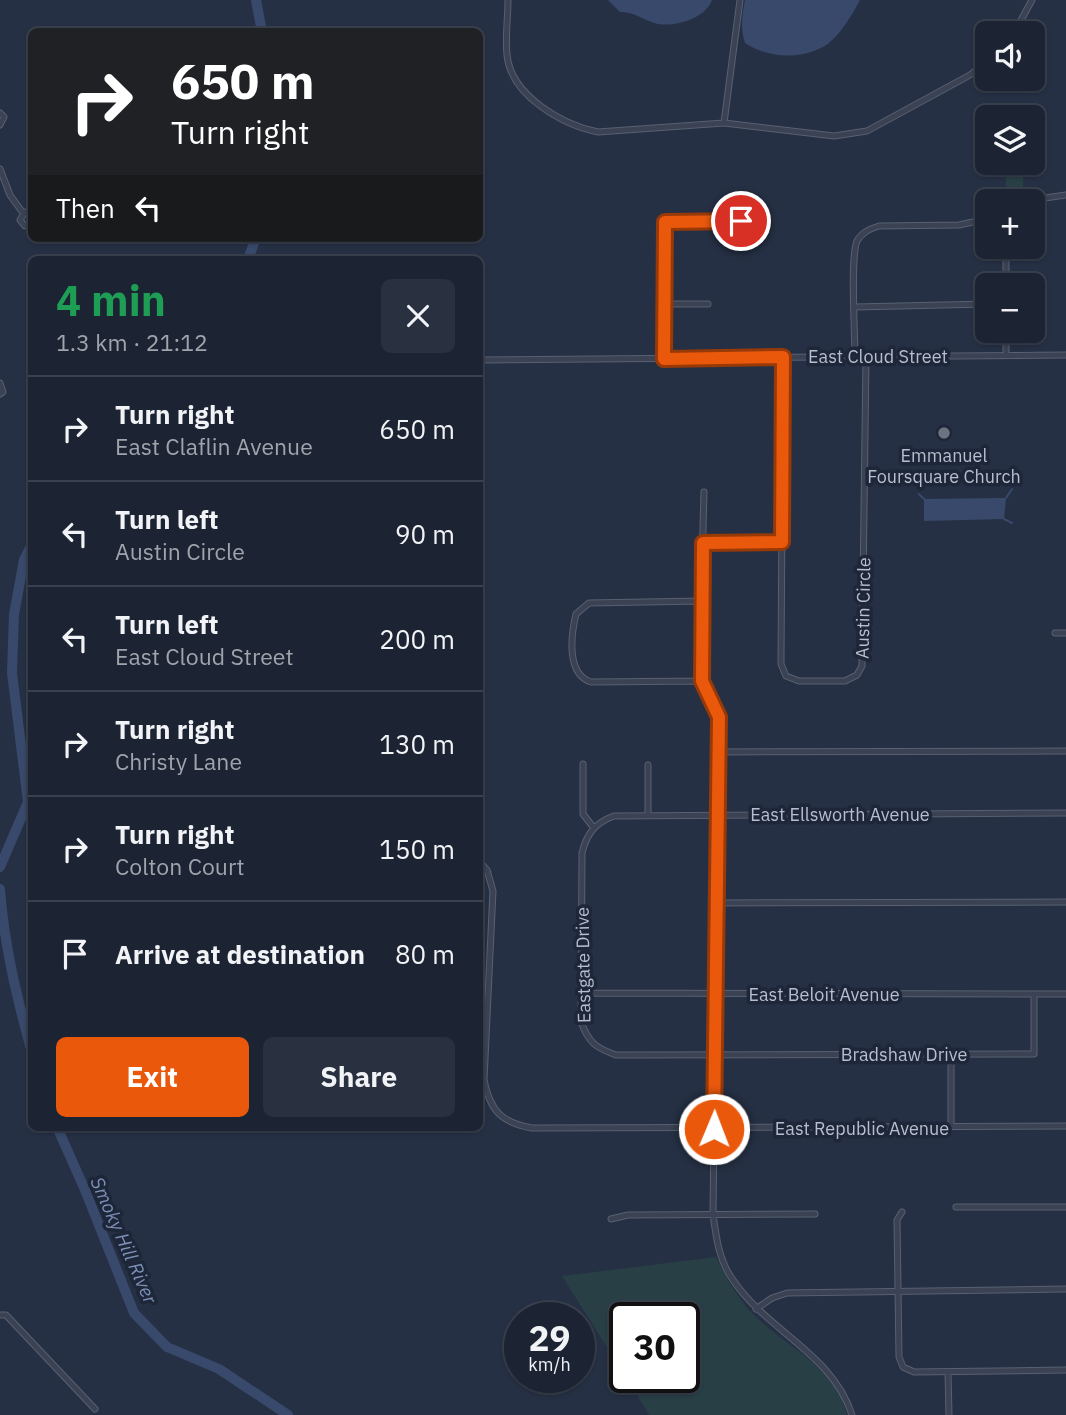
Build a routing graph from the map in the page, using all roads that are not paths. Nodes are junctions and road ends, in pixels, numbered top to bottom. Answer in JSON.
{"nodes":[{"id":1,"x":508,"y":0,"type":"edge"},
{"id":2,"x":740,"y":0,"type":"edge"},
{"id":3,"x":1032,"y":0,"type":"edge"},
{"id":4,"x":1021,"y":21,"type":"edge"},
{"id":5,"x":975,"y":71,"type":"edge"},
{"id":6,"x":0,"y":113,"type":"edge"},
{"id":7,"x":724,"y":123,"type":"junction"},
{"id":8,"x":0,"y":125,"type":"edge"},
{"id":9,"x":0,"y":169,"type":"edge"},
{"id":10,"x":1066,"y":195,"type":"edge"},
{"id":11,"x":1045,"y":198,"type":"edge"},
{"id":12,"x":23,"y":214,"type":"junction"},
{"id":13,"x":28,"y":214,"type":"edge"},
{"id":14,"x":766,"y":221,"type":"dead end"},
{"id":15,"x":975,"y":221,"type":"edge"},
{"id":16,"x":28,"y":226,"type":"edge"},
{"id":17,"x":664,"y":304,"type":"junction"},
{"id":18,"x":708,"y":304,"type":"dead end"},
{"id":19,"x":975,"y":304,"type":"edge"},
{"id":20,"x":855,"y":307,"type":"junction"},
{"id":21,"x":1006,"y":343,"type":"edge"},
{"id":22,"x":1006,"y":355,"type":"junction"},
{"id":23,"x":1066,"y":355,"type":"edge"},
{"id":24,"x":855,"y":356,"type":"junction"},
{"id":25,"x":866,"y":356,"type":"junction"},
{"id":26,"x":783,"y":357,"type":"junction"},
{"id":27,"x":664,"y":359,"type":"junction"},
{"id":28,"x":483,"y":360,"type":"edge"},
{"id":29,"x":0,"y":383,"type":"edge"},
{"id":30,"x":0,"y":394,"type":"edge"},
{"id":31,"x":704,"y":492,"type":"dead end"},
{"id":32,"x":782,"y":542,"type":"junction"},
{"id":33,"x":703,"y":543,"type":"junction"},
{"id":34,"x":701,"y":601,"type":"junction"},
{"id":35,"x":1066,"y":633,"type":"edge"},
{"id":36,"x":1055,"y":634,"type":"dead end"},
{"id":37,"x":702,"y":681,"type":"junction"},
{"id":38,"x":1066,"y":751,"type":"edge"},
{"id":39,"x":718,"y":752,"type":"junction"},
{"id":40,"x":583,"y":764,"type":"dead end"},
{"id":41,"x":648,"y":765,"type":"dead end"},
{"id":42,"x":1066,"y":813,"type":"edge"},
{"id":43,"x":648,"y":815,"type":"junction"},
{"id":44,"x":717,"y":815,"type":"junction"},
{"id":45,"x":593,"y":827,"type":"junction"},
{"id":46,"x":483,"y":866,"type":"edge"},
{"id":47,"x":1066,"y":902,"type":"edge"},
{"id":48,"x":716,"y":903,"type":"junction"},
{"id":49,"x":581,"y":993,"type":"junction"},
{"id":50,"x":715,"y":993,"type":"junction"},
{"id":51,"x":1066,"y":994,"type":"edge"},
{"id":52,"x":1034,"y":995,"type":"junction"},
{"id":53,"x":483,"y":1010,"type":"edge"},
{"id":54,"x":484,"y":1053,"type":"joint"},
{"id":55,"x":951,"y":1054,"type":"junction"},
{"id":56,"x":715,"y":1055,"type":"junction"},
{"id":57,"x":1066,"y":1126,"type":"edge"},
{"id":58,"x":951,"y":1127,"type":"junction"},
{"id":59,"x":714,"y":1129,"type":"junction"},
{"id":60,"x":956,"y":1207,"type":"dead end"},
{"id":61,"x":1066,"y":1207,"type":"edge"},
{"id":62,"x":902,"y":1212,"type":"dead end"},
{"id":63,"x":713,"y":1214,"type":"junction"},
{"id":64,"x":815,"y":1214,"type":"dead end"},
{"id":65,"x":611,"y":1219,"type":"dead end"},
{"id":66,"x":1066,"y":1289,"type":"edge"},
{"id":67,"x":899,"y":1291,"type":"junction"},
{"id":68,"x":756,"y":1309,"type":"junction"},
{"id":69,"x":0,"y":1315,"type":"edge"},
{"id":70,"x":1066,"y":1370,"type":"edge"},
{"id":71,"x":948,"y":1372,"type":"junction"},
{"id":72,"x":95,"y":1409,"type":"dead end"},
{"id":73,"x":852,"y":1415,"type":"edge"},
{"id":74,"x":949,"y":1415,"type":"edge"}],
"edges":[{"from":1,"to":7,"type":"street"},
{"from":2,"to":7,"type":"street"},
{"from":3,"to":4,"type":"street"},
{"from":5,"to":7,"type":"street"},
{"from":6,"to":8,"type":"street"},
{"from":9,"to":12,"type":"street"},
{"from":10,"to":11,"type":"street"},
{"from":12,"to":13,"type":"street"},
{"from":12,"to":16,"type":"street"},
{"from":14,"to":17,"type":"street"},
{"from":15,"to":20,"type":"street"},
{"from":17,"to":18,"type":"street"},
{"from":17,"to":27,"type":"street"},
{"from":19,"to":20,"type":"street"},
{"from":20,"to":24,"type":"street"},
{"from":21,"to":22,"type":"street"},
{"from":22,"to":23,"type":"street","name":"East Cloud Street"},
{"from":22,"to":25,"type":"street","name":"East Cloud Street"},
{"from":24,"to":25,"type":"street","name":"East Cloud Street"},
{"from":24,"to":26,"type":"street","name":"East Cloud Street"},
{"from":25,"to":32,"type":"street","name":"Austin Circle"},
{"from":26,"to":27,"type":"street","name":"East Cloud Street"},
{"from":26,"to":32,"type":"street","name":"Austin Circle"},
{"from":27,"to":28,"type":"street","name":"East Cloud Street"},
{"from":29,"to":30,"type":"street"},
{"from":31,"to":33,"type":"street"},
{"from":32,"to":33,"type":"street"},
{"from":33,"to":34,"type":"street"},
{"from":34,"to":37,"type":"street"},
{"from":34,"to":37,"type":"street"},
{"from":35,"to":36,"type":"street"},
{"from":37,"to":39,"type":"street"},
{"from":38,"to":39,"type":"street"},
{"from":39,"to":44,"type":"street"},
{"from":40,"to":45,"type":"street"},
{"from":41,"to":43,"type":"street"},
{"from":42,"to":44,"type":"street","name":"East Ellsworth Avenue"},
{"from":43,"to":44,"type":"street","name":"East Ellsworth Avenue"},
{"from":43,"to":45,"type":"street","name":"East Ellsworth Avenue"},
{"from":44,"to":48,"type":"street"},
{"from":45,"to":49,"type":"street","name":"Eastgate Drive"},
{"from":46,"to":53,"type":"street"},
{"from":47,"to":48,"type":"street"},
{"from":48,"to":50,"type":"street"},
{"from":49,"to":50,"type":"street","name":"East Beloit Avenue"},
{"from":49,"to":56,"type":"street","name":"Eastgate Drive"},
{"from":50,"to":52,"type":"street","name":"East Beloit Avenue"},
{"from":50,"to":56,"type":"street"},
{"from":51,"to":52,"type":"street","name":"East Beloit Avenue"},
{"from":52,"to":55,"type":"street","name":"Bradshaw Drive"},
{"from":53,"to":54,"type":"street"},
{"from":54,"to":59,"type":"street","name":"East Republic Avenue"},
{"from":55,"to":56,"type":"street","name":"Bradshaw Drive"},
{"from":55,"to":58,"type":"street"},
{"from":56,"to":59,"type":"street"},
{"from":57,"to":58,"type":"street","name":"East Republic Avenue"},
{"from":58,"to":59,"type":"street","name":"East Republic Avenue"},
{"from":59,"to":63,"type":"street"},
{"from":60,"to":61,"type":"street"},
{"from":62,"to":67,"type":"street"},
{"from":63,"to":64,"type":"street"},
{"from":63,"to":65,"type":"street"},
{"from":63,"to":68,"type":"street"},
{"from":66,"to":67,"type":"street"},
{"from":67,"to":68,"type":"street"},
{"from":67,"to":71,"type":"street"},
{"from":68,"to":73,"type":"street"},
{"from":69,"to":72,"type":"street"},
{"from":70,"to":71,"type":"street"},
{"from":71,"to":74,"type":"street"}]}
